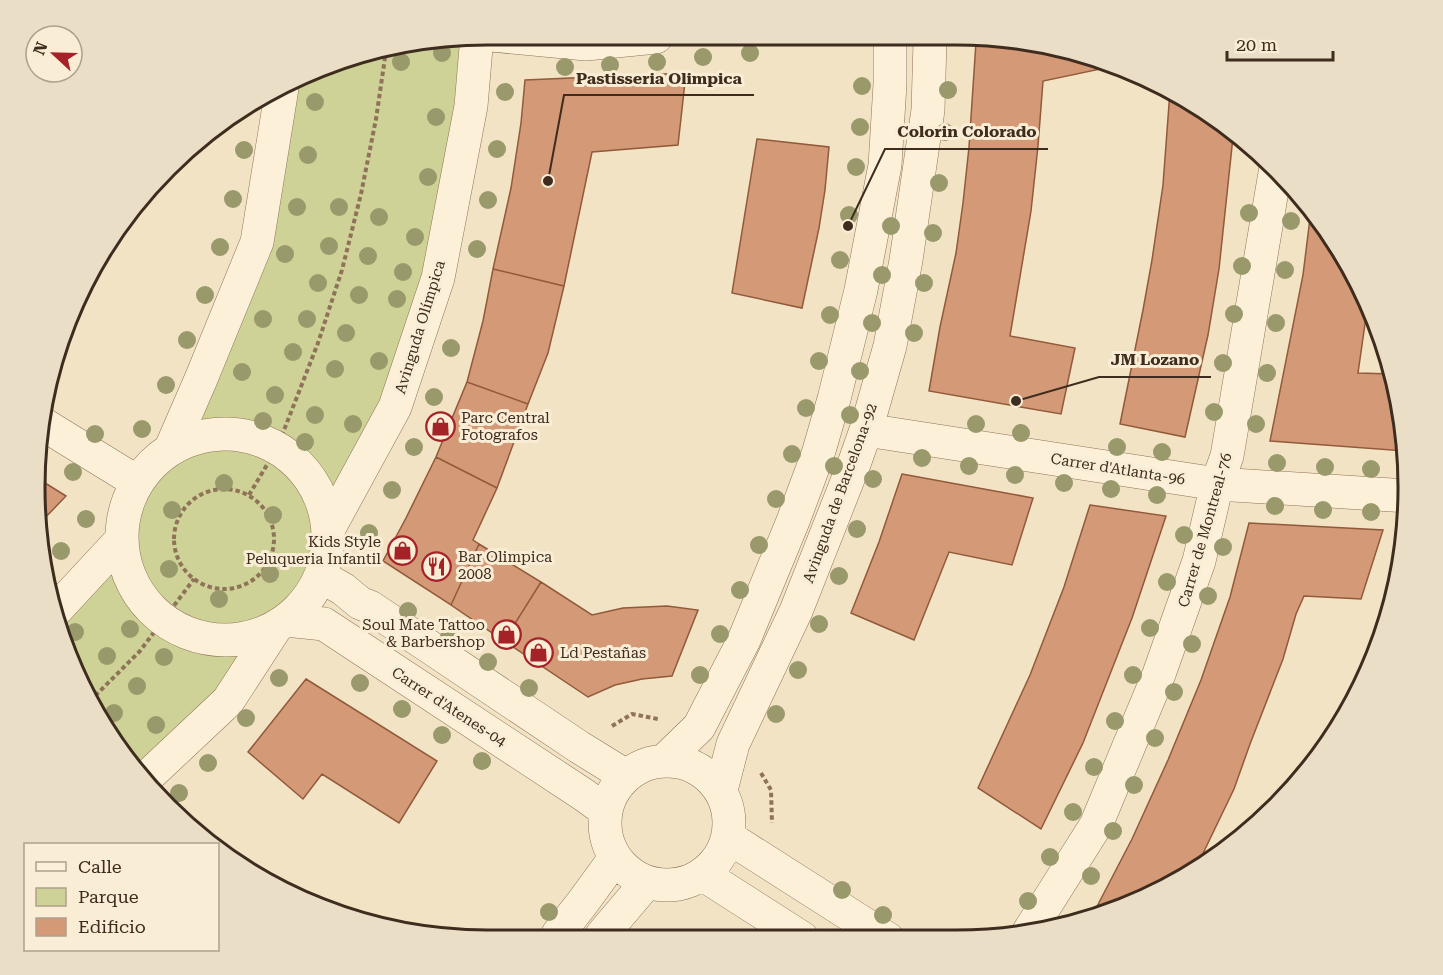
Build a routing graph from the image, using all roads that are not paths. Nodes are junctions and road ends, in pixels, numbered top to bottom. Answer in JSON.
{"nodes":[{"id":1,"x":476,"y":45,"type":"edge"},
{"id":2,"x":890,"y":45,"type":"edge"},
{"id":3,"x":930,"y":45,"type":"edge"},
{"id":4,"x":281,"y":97,"type":"edge"},
{"id":5,"x":1274,"y":181,"type":"edge"},
{"id":6,"x":49,"y":428,"type":"edge"},
{"id":7,"x":866,"y":430,"type":"junction"},
{"id":8,"x":171,"y":448,"type":"junction"},
{"id":9,"x":137,"y":482,"type":"junction"},
{"id":10,"x":1217,"y":484,"type":"junction"},
{"id":11,"x":1398,"y":495,"type":"edge"},
{"id":12,"x":328,"y":530,"type":"junction"},
{"id":13,"x":121,"y":540,"type":"junction"},
{"id":14,"x":322,"y":577,"type":"junction"},
{"id":15,"x":61,"y":605,"type":"edge"},
{"id":16,"x":281,"y":624,"type":"junction"},
{"id":17,"x":665,"y":760,"type":"junction"},
{"id":18,"x":150,"y":774,"type":"edge"},
{"id":19,"x":626,"y":776,"type":"junction"},
{"id":20,"x":722,"y":790,"type":"junction"},
{"id":21,"x":606,"y":811,"type":"junction"},
{"id":22,"x":728,"y":837,"type":"junction"},
{"id":23,"x":615,"y":858,"type":"junction"},
{"id":24,"x":702,"y":874,"type":"junction"},
{"id":25,"x":647,"y":882,"type":"junction"},
{"id":26,"x":1035,"y":922,"type":"edge"},
{"id":27,"x":561,"y":930,"type":"edge"},
{"id":28,"x":606,"y":930,"type":"edge"},
{"id":29,"x":790,"y":930,"type":"edge"},
{"id":30,"x":874,"y":930,"type":"edge"}],
"edges":[{"from":1,"to":12,"type":"street","name":"Avinguda Olímpica"},
{"from":2,"to":17,"type":"street"},
{"from":3,"to":7,"type":"street","name":"Avinguda de Barcelona-92"},
{"from":4,"to":8,"type":"street"},
{"from":5,"to":10,"type":"street","name":"Carrer de Montreal-76"},
{"from":6,"to":9,"type":"street"},
{"from":7,"to":10,"type":"street","name":"Carrer d'Atlanta-96"},
{"from":7,"to":20,"type":"street","name":"Avinguda de Barcelona-92"},
{"from":8,"to":9,"type":"street"},
{"from":8,"to":12,"type":"street"},
{"from":9,"to":13,"type":"street"},
{"from":10,"to":11,"type":"street","name":"Carrer d'Atlanta-96"},
{"from":10,"to":26,"type":"street","name":"Carrer de Montreal-76"},
{"from":12,"to":14,"type":"street"},
{"from":13,"to":15,"type":"street"},
{"from":13,"to":16,"type":"street"},
{"from":14,"to":16,"type":"street"},
{"from":14,"to":19,"type":"street"},
{"from":16,"to":18,"type":"street"},
{"from":16,"to":21,"type":"street","name":"Carrer d'Atenes-04"},
{"from":17,"to":19,"type":"street"},
{"from":17,"to":20,"type":"street"},
{"from":19,"to":21,"type":"street"},
{"from":20,"to":22,"type":"street"},
{"from":21,"to":23,"type":"street"},
{"from":22,"to":24,"type":"street"},
{"from":22,"to":30,"type":"street"},
{"from":23,"to":25,"type":"street"},
{"from":23,"to":27,"type":"street"},
{"from":24,"to":25,"type":"street"},
{"from":24,"to":29,"type":"street"},
{"from":25,"to":28,"type":"street"}]}
